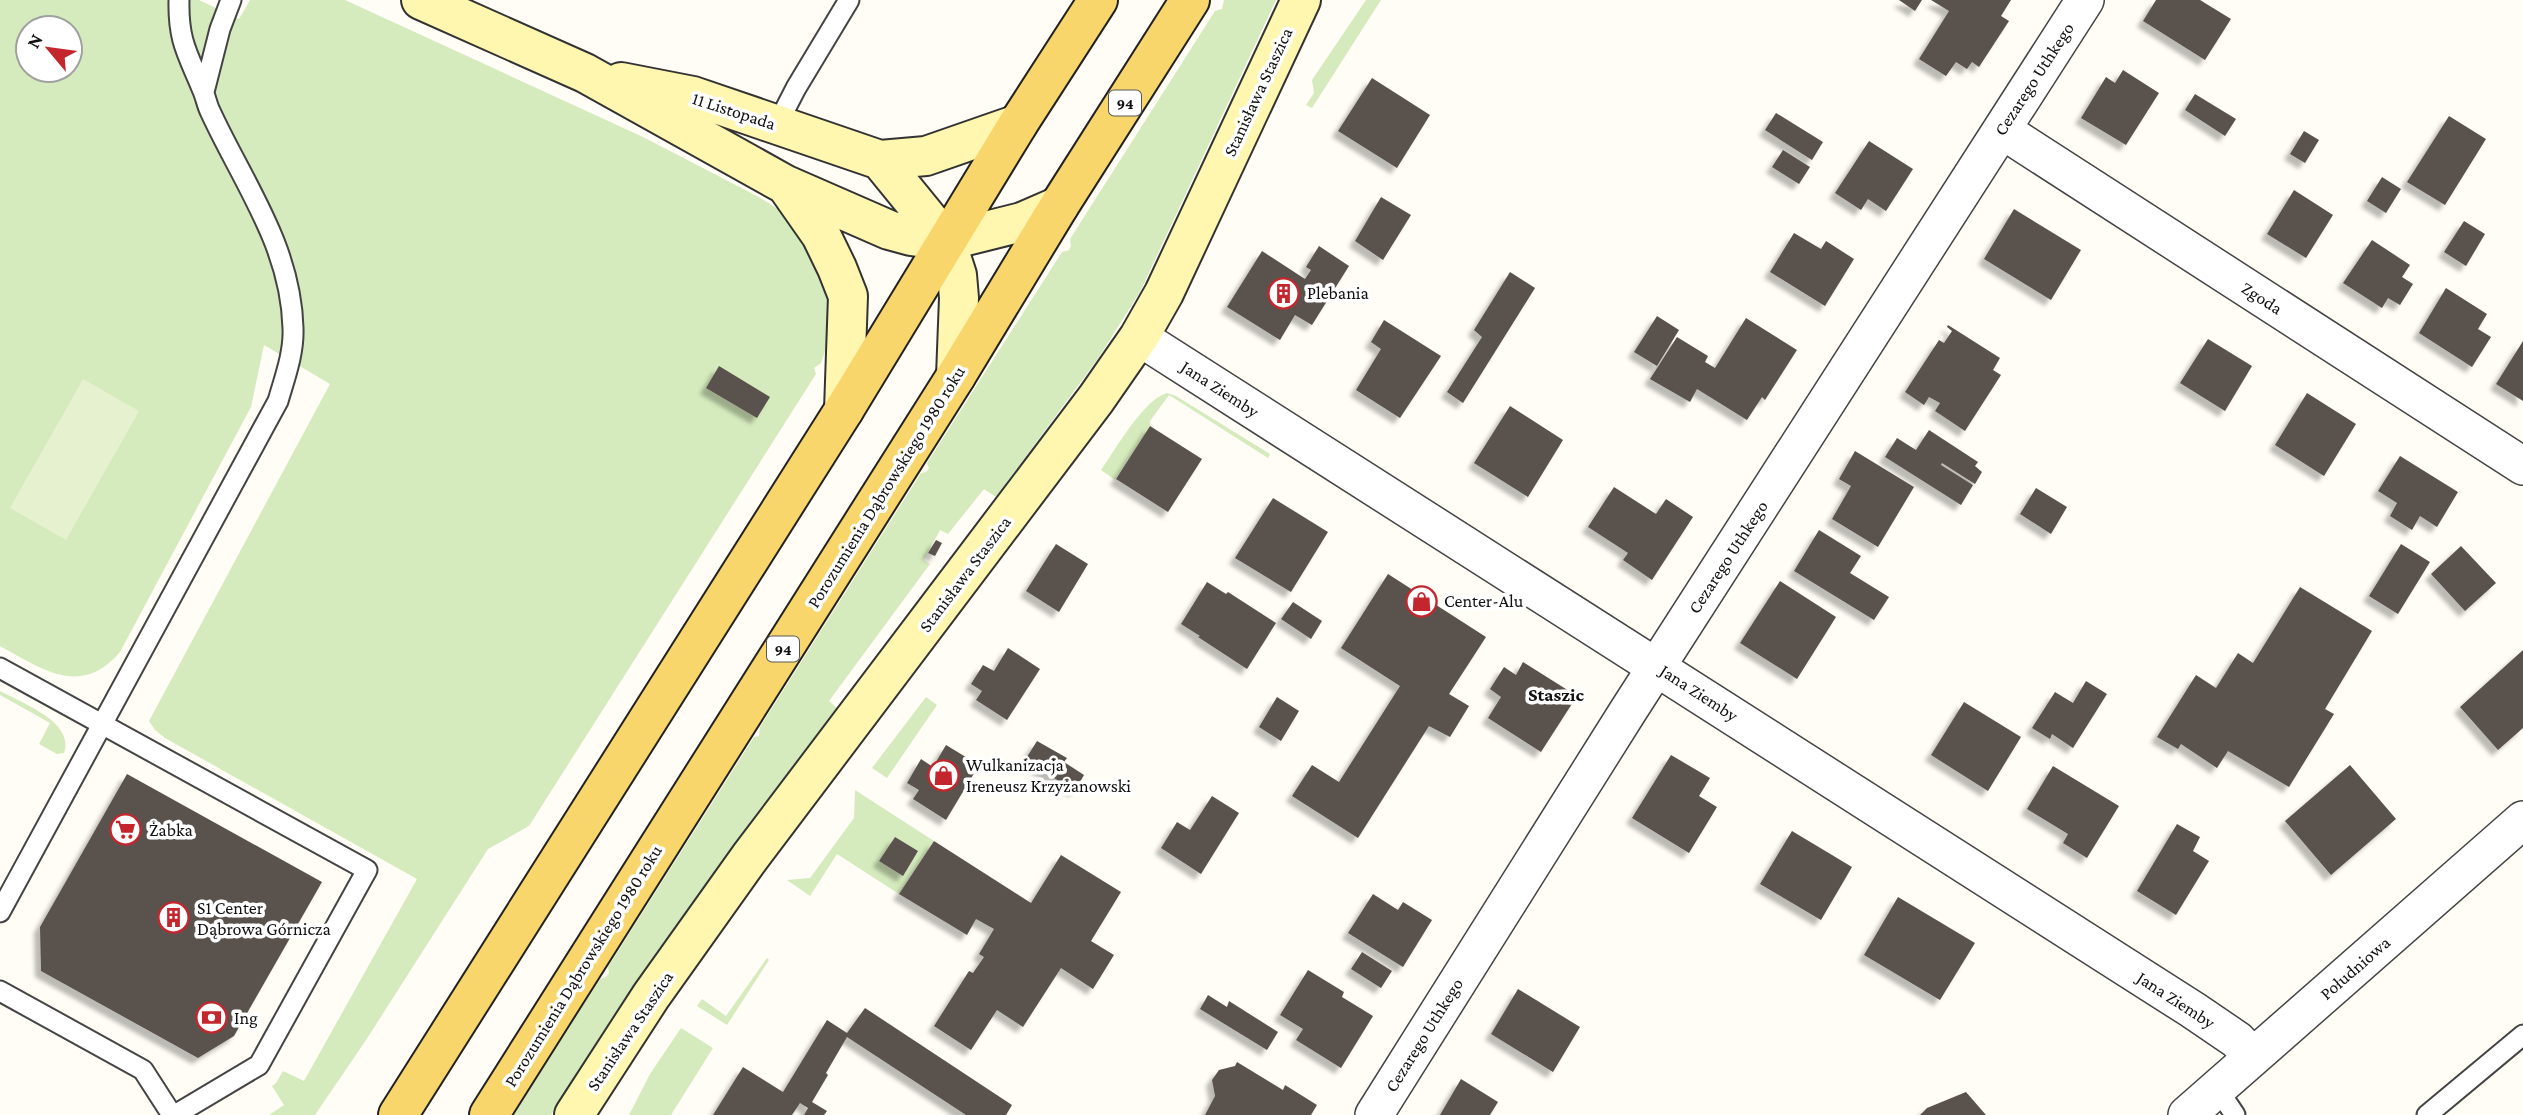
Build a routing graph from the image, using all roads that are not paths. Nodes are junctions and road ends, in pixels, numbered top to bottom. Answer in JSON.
{"nodes":[{"id":1,"x":179,"y":0,"type":"edge"},
{"id":2,"x":231,"y":0,"type":"edge"},
{"id":3,"x":421,"y":0,"type":"edge"},
{"id":4,"x":849,"y":0,"type":"edge"},
{"id":5,"x":1098,"y":0,"type":"edge"},
{"id":6,"x":1191,"y":0,"type":"edge"},
{"id":7,"x":1301,"y":0,"type":"edge"},
{"id":8,"x":2085,"y":0,"type":"edge"},
{"id":9,"x":585,"y":73,"type":"junction"},
{"id":10,"x":204,"y":92,"type":"junction"},
{"id":11,"x":1018,"y":124,"type":"junction"},
{"id":12,"x":777,"y":125,"type":"junction"},
{"id":13,"x":2002,"y":130,"type":"junction"},
{"id":14,"x":880,"y":160,"type":"junction"},
{"id":15,"x":786,"y":185,"type":"junction"},
{"id":16,"x":1059,"y":206,"type":"junction"},
{"id":17,"x":946,"y":241,"type":"junction"},
{"id":18,"x":1139,"y":337,"type":"junction"},
{"id":19,"x":956,"y":376,"type":"junction"},
{"id":20,"x":844,"y":410,"type":"junction"},
{"id":21,"x":2523,"y":466,"type":"edge"},
{"id":22,"x":1658,"y":667,"type":"junction"},
{"id":23,"x":0,"y":668,"type":"edge"},
{"id":24,"x":104,"y":724,"type":"junction"},
{"id":25,"x":2518,"y":835,"type":"edge"},
{"id":26,"x":0,"y":912,"type":"edge"},
{"id":27,"x":0,"y":991,"type":"edge"},
{"id":28,"x":455,"y":1026,"type":"junction"},
{"id":29,"x":2523,"y":1035,"type":"edge"},
{"id":30,"x":2253,"y":1057,"type":"junction"},
{"id":31,"x":2226,"y":1102,"type":"edge"},
{"id":32,"x":174,"y":1115,"type":"edge"},
{"id":33,"x":375,"y":1115,"type":"edge"},
{"id":34,"x":398,"y":1115,"type":"edge"},
{"id":35,"x":489,"y":1115,"type":"edge"},
{"id":36,"x":574,"y":1115,"type":"edge"},
{"id":37,"x":1374,"y":1115,"type":"edge"},
{"id":38,"x":2187,"y":1115,"type":"edge"},
{"id":39,"x":2427,"y":1115,"type":"edge"}],
"edges":[{"from":1,"to":10,"type":"lane"},
{"from":2,"to":10,"type":"lane"},
{"from":3,"to":9,"type":"street","name":"11 Listopada"},
{"from":4,"to":12,"type":"lane"},
{"from":5,"to":11,"type":"main road"},
{"from":6,"to":16,"type":"main road","name":"Porozumienia Dąbrowskiego 1980 roku","number":"94"},
{"from":7,"to":18,"type":"street","name":"Stanisława Staszica"},
{"from":8,"to":13,"type":"street","name":"Cezarego Uthkego"},
{"from":9,"to":12,"type":"street","name":"11 Listopada"},
{"from":9,"to":15,"type":"street","name":"11 Listopada"},
{"from":10,"to":24,"type":"lane"},
{"from":11,"to":14,"type":"street"},
{"from":11,"to":17,"type":"main road"},
{"from":12,"to":14,"type":"street","name":"11 Listopada"},
{"from":13,"to":21,"type":"street","name":"Zgoda"},
{"from":13,"to":22,"type":"street","name":"Cezarego Uthkego"},
{"from":14,"to":17,"type":"street"},
{"from":15,"to":17,"type":"street","name":"11 Listopada"},
{"from":15,"to":20,"type":"street"},
{"from":16,"to":17,"type":"street"},
{"from":16,"to":19,"type":"main road","name":"Porozumienia Dąbrowskiego 1980 roku","number":"94"},
{"from":17,"to":19,"type":"street"},
{"from":17,"to":20,"type":"main road"},
{"from":18,"to":22,"type":"street","name":"Jana Ziemby"},
{"from":18,"to":36,"type":"street","name":"Stanisława Staszica"},
{"from":19,"to":35,"type":"main road","name":"Porozumienia Dąbrowskiego 1980 roku","number":"94"},
{"from":20,"to":28,"type":"main road"},
{"from":22,"to":30,"type":"street","name":"Jana Ziemby"},
{"from":22,"to":37,"type":"street","name":"Cezarego Uthkego"},
{"from":23,"to":24,"type":"lane"},
{"from":24,"to":26,"type":"lane"},
{"from":24,"to":32,"type":"lane"},
{"from":25,"to":30,"type":"street","name":"Południowa"},
{"from":27,"to":32,"type":"lane"},
{"from":28,"to":33,"type":"main road"},
{"from":28,"to":34,"type":"main road"},
{"from":29,"to":39,"type":"lane"},
{"from":30,"to":31,"type":"street","name":"Południowa"},
{"from":31,"to":38,"type":"street","name":"Południowa"}]}
